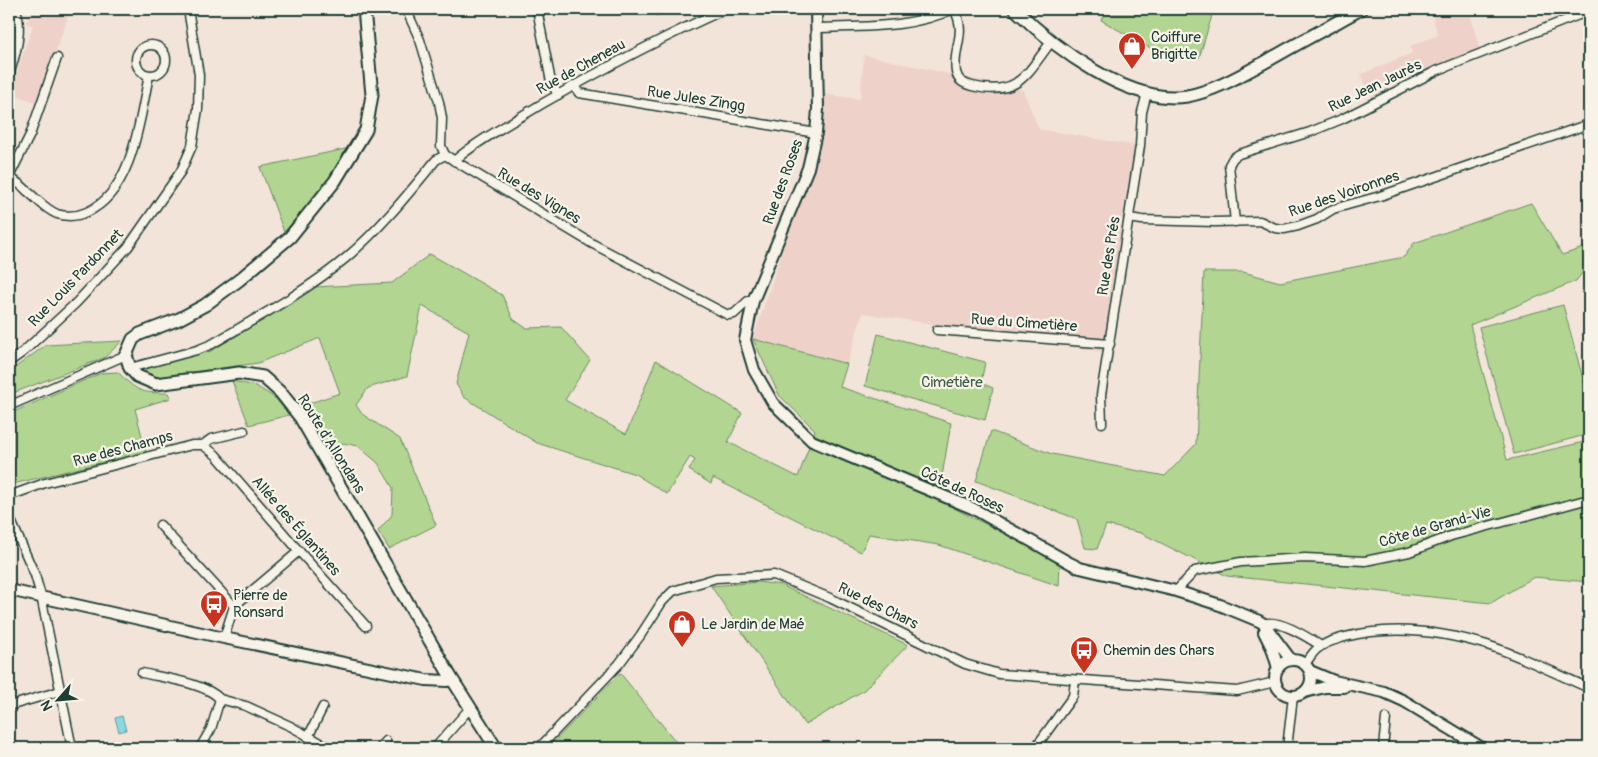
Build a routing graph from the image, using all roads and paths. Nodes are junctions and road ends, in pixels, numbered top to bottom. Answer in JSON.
{"nodes":[{"id":1,"x":16,"y":9,"type":"edge"},
{"id":2,"x":188,"y":9,"type":"edge"},
{"id":3,"x":364,"y":9,"type":"edge"},
{"id":4,"x":406,"y":9,"type":"edge"},
{"id":5,"x":537,"y":9,"type":"edge"},
{"id":6,"x":726,"y":9,"type":"edge"},
{"id":7,"x":816,"y":9,"type":"edge"},
{"id":8,"x":953,"y":9,"type":"edge"},
{"id":9,"x":1015,"y":9,"type":"edge"},
{"id":10,"x":1361,"y":9,"type":"edge"},
{"id":11,"x":1589,"y":12,"type":"edge"},
{"id":12,"x":817,"y":28,"type":"junction"},
{"id":13,"x":1050,"y":42,"type":"junction"},
{"id":14,"x":57,"y":58,"type":"dead end"},
{"id":15,"x":9,"y":75,"type":"edge"},
{"id":16,"x":149,"y":75,"type":"dead end"},
{"id":17,"x":574,"y":86,"type":"junction"},
{"id":18,"x":1148,"y":93,"type":"junction"},
{"id":19,"x":558,"y":95,"type":"junction"},
{"id":20,"x":1589,"y":124,"type":"edge"},
{"id":21,"x":816,"y":133,"type":"junction"},
{"id":22,"x":444,"y":155,"type":"junction"},
{"id":23,"x":454,"y":161,"type":"junction"},
{"id":24,"x":9,"y":177,"type":"edge"},
{"id":25,"x":1129,"y":218,"type":"junction"},
{"id":26,"x":1235,"y":222,"type":"junction"},
{"id":27,"x":753,"y":301,"type":"junction"},
{"id":28,"x":937,"y":330,"type":"dead end"},
{"id":29,"x":1110,"y":344,"type":"junction"},
{"id":30,"x":126,"y":355,"type":"junction"},
{"id":31,"x":9,"y":362,"type":"edge"},
{"id":32,"x":130,"y":368,"type":"junction"},
{"id":33,"x":9,"y":406,"type":"edge"},
{"id":34,"x":1102,"y":423,"type":"dead end"},
{"id":35,"x":244,"y":430,"type":"dead end"},
{"id":36,"x":203,"y":445,"type":"junction"},
{"id":37,"x":9,"y":496,"type":"edge"},
{"id":38,"x":1589,"y":498,"type":"edge"},
{"id":39,"x":9,"y":516,"type":"edge"},
{"id":40,"x":160,"y":525,"type":"dead end"},
{"id":41,"x":298,"y":551,"type":"junction"},
{"id":42,"x":9,"y":590,"type":"edge"},
{"id":43,"x":1176,"y":590,"type":"junction"},
{"id":44,"x":41,"y":596,"type":"junction"},
{"id":45,"x":234,"y":606,"type":"junction"},
{"id":46,"x":1254,"y":620,"type":"junction"},
{"id":47,"x":1264,"y":624,"type":"junction"},
{"id":48,"x":366,"y":626,"type":"dead end"},
{"id":49,"x":224,"y":638,"type":"junction"},
{"id":50,"x":1321,"y":646,"type":"junction"},
{"id":51,"x":1291,"y":660,"type":"junction"},
{"id":52,"x":1278,"y":668,"type":"junction"},
{"id":53,"x":1308,"y":668,"type":"junction"},
{"id":54,"x":142,"y":673,"type":"dead end"},
{"id":55,"x":452,"y":679,"type":"junction"},
{"id":56,"x":1075,"y":681,"type":"junction"},
{"id":57,"x":1275,"y":682,"type":"junction"},
{"id":58,"x":1357,"y":688,"type":"junction"},
{"id":59,"x":1589,"y":688,"type":"edge"},
{"id":60,"x":60,"y":691,"type":"junction"},
{"id":61,"x":1305,"y":692,"type":"junction"},
{"id":62,"x":1293,"y":696,"type":"junction"},
{"id":63,"x":220,"y":698,"type":"junction"},
{"id":64,"x":9,"y":706,"type":"edge"},
{"id":65,"x":324,"y":707,"type":"dead end"},
{"id":66,"x":470,"y":708,"type":"junction"},
{"id":67,"x":1386,"y":718,"type":"dead end"},
{"id":68,"x":308,"y":737,"type":"junction"},
{"id":69,"x":386,"y":741,"type":"dead end"},
{"id":70,"x":203,"y":747,"type":"edge"},
{"id":71,"x":72,"y":748,"type":"edge"},
{"id":72,"x":330,"y":748,"type":"edge"},
{"id":73,"x":380,"y":748,"type":"edge"},
{"id":74,"x":435,"y":748,"type":"edge"},
{"id":75,"x":496,"y":748,"type":"edge"},
{"id":76,"x":539,"y":748,"type":"edge"},
{"id":77,"x":1035,"y":748,"type":"edge"},
{"id":78,"x":1287,"y":748,"type":"edge"},
{"id":79,"x":1383,"y":748,"type":"edge"},
{"id":80,"x":1482,"y":748,"type":"edge"}],
"edges":[{"from":1,"to":15,"type":"street"},
{"from":2,"to":31,"type":"street","name":"Rue Louis Pardonnet"},
{"from":3,"to":30,"type":"main road"},
{"from":4,"to":22,"type":"street"},
{"from":5,"to":19,"type":"street"},
{"from":6,"to":17,"type":"street","name":"Rue de Cheneau"},
{"from":7,"to":12,"type":"street","name":"Rue des Roses"},
{"from":8,"to":12,"type":"street"},
{"from":8,"to":13,"type":"street"},
{"from":9,"to":13,"type":"main road"},
{"from":10,"to":18,"type":"main road"},
{"from":11,"to":26,"type":"street","name":"Rue Jean Jaurès"},
{"from":12,"to":21,"type":"street","name":"Rue des Roses"},
{"from":13,"to":18,"type":"main road"},
{"from":14,"to":24,"type":"street"},
{"from":16,"to":24,"type":"street"},
{"from":17,"to":19,"type":"street","name":"Rue de Cheneau"},
{"from":17,"to":21,"type":"street","name":"Rue Jules Zingg"},
{"from":18,"to":25,"type":"street","name":"Rue des Prés"},
{"from":19,"to":23,"type":"street","name":"Rue de Cheneau"},
{"from":20,"to":26,"type":"street","name":"Rue des Voironnes"},
{"from":21,"to":27,"type":"street","name":"Rue des Roses"},
{"from":22,"to":23,"type":"street","name":"Rue des Vignes"},
{"from":22,"to":32,"type":"street"},
{"from":23,"to":27,"type":"street","name":"Rue des Vignes"},
{"from":25,"to":26,"type":"street","name":"Rue des Voironnes"},
{"from":25,"to":29,"type":"street","name":"Rue des Prés"},
{"from":27,"to":43,"type":"street","name":"Côte de Roses"},
{"from":28,"to":29,"type":"street","name":"Rue du Cimetière"},
{"from":29,"to":34,"type":"street","name":"Rue des Prés"},
{"from":30,"to":32,"type":"main road"},
{"from":30,"to":33,"type":"street"},
{"from":32,"to":55,"type":"main road","name":"Route d'Allondans"},
{"from":35,"to":36,"type":"street","name":"Rue des Champs"},
{"from":36,"to":37,"type":"street","name":"Rue des Champs"},
{"from":36,"to":41,"type":"street","name":"Allée des Églantines"},
{"from":38,"to":43,"type":"street","name":"Côte de Grand-Vie"},
{"from":39,"to":44,"type":"street"},
{"from":40,"to":45,"type":"street"},
{"from":41,"to":45,"type":"street"},
{"from":41,"to":48,"type":"street","name":"Allée des Églantines"},
{"from":42,"to":44,"type":"street"},
{"from":43,"to":46,"type":"street","name":"Côte de Roses"},
{"from":44,"to":49,"type":"street"},
{"from":44,"to":60,"type":"street"},
{"from":45,"to":49,"type":"street"},
{"from":46,"to":47,"type":"street","name":"Côte de Roses"},
{"from":46,"to":52,"type":"street"},
{"from":47,"to":50,"type":"street"},
{"from":47,"to":51,"type":"street"},
{"from":49,"to":55,"type":"street"},
{"from":50,"to":53,"type":"street"},
{"from":50,"to":59,"type":"street"},
{"from":51,"to":52,"type":"street"},
{"from":51,"to":53,"type":"street"},
{"from":52,"to":57,"type":"street"},
{"from":53,"to":58,"type":"street"},
{"from":53,"to":61,"type":"street"},
{"from":54,"to":63,"type":"street"},
{"from":55,"to":66,"type":"main road","name":"Route d'Allondans"},
{"from":56,"to":57,"type":"street","name":"Rue des Chars"},
{"from":56,"to":76,"type":"street","name":"Rue des Chars"},
{"from":56,"to":77,"type":"street"},
{"from":57,"to":62,"type":"street"},
{"from":58,"to":61,"type":"street"},
{"from":58,"to":80,"type":"street"},
{"from":60,"to":64,"type":"street"},
{"from":60,"to":71,"type":"street"},
{"from":61,"to":62,"type":"street"},
{"from":62,"to":78,"type":"street"},
{"from":63,"to":68,"type":"street"},
{"from":63,"to":70,"type":"street"},
{"from":65,"to":68,"type":"street"},
{"from":66,"to":74,"type":"street"},
{"from":66,"to":75,"type":"main road","name":"Route d'Allondans"},
{"from":67,"to":79,"type":"street"},
{"from":68,"to":72,"type":"street"},
{"from":69,"to":73,"type":"street"}]}
